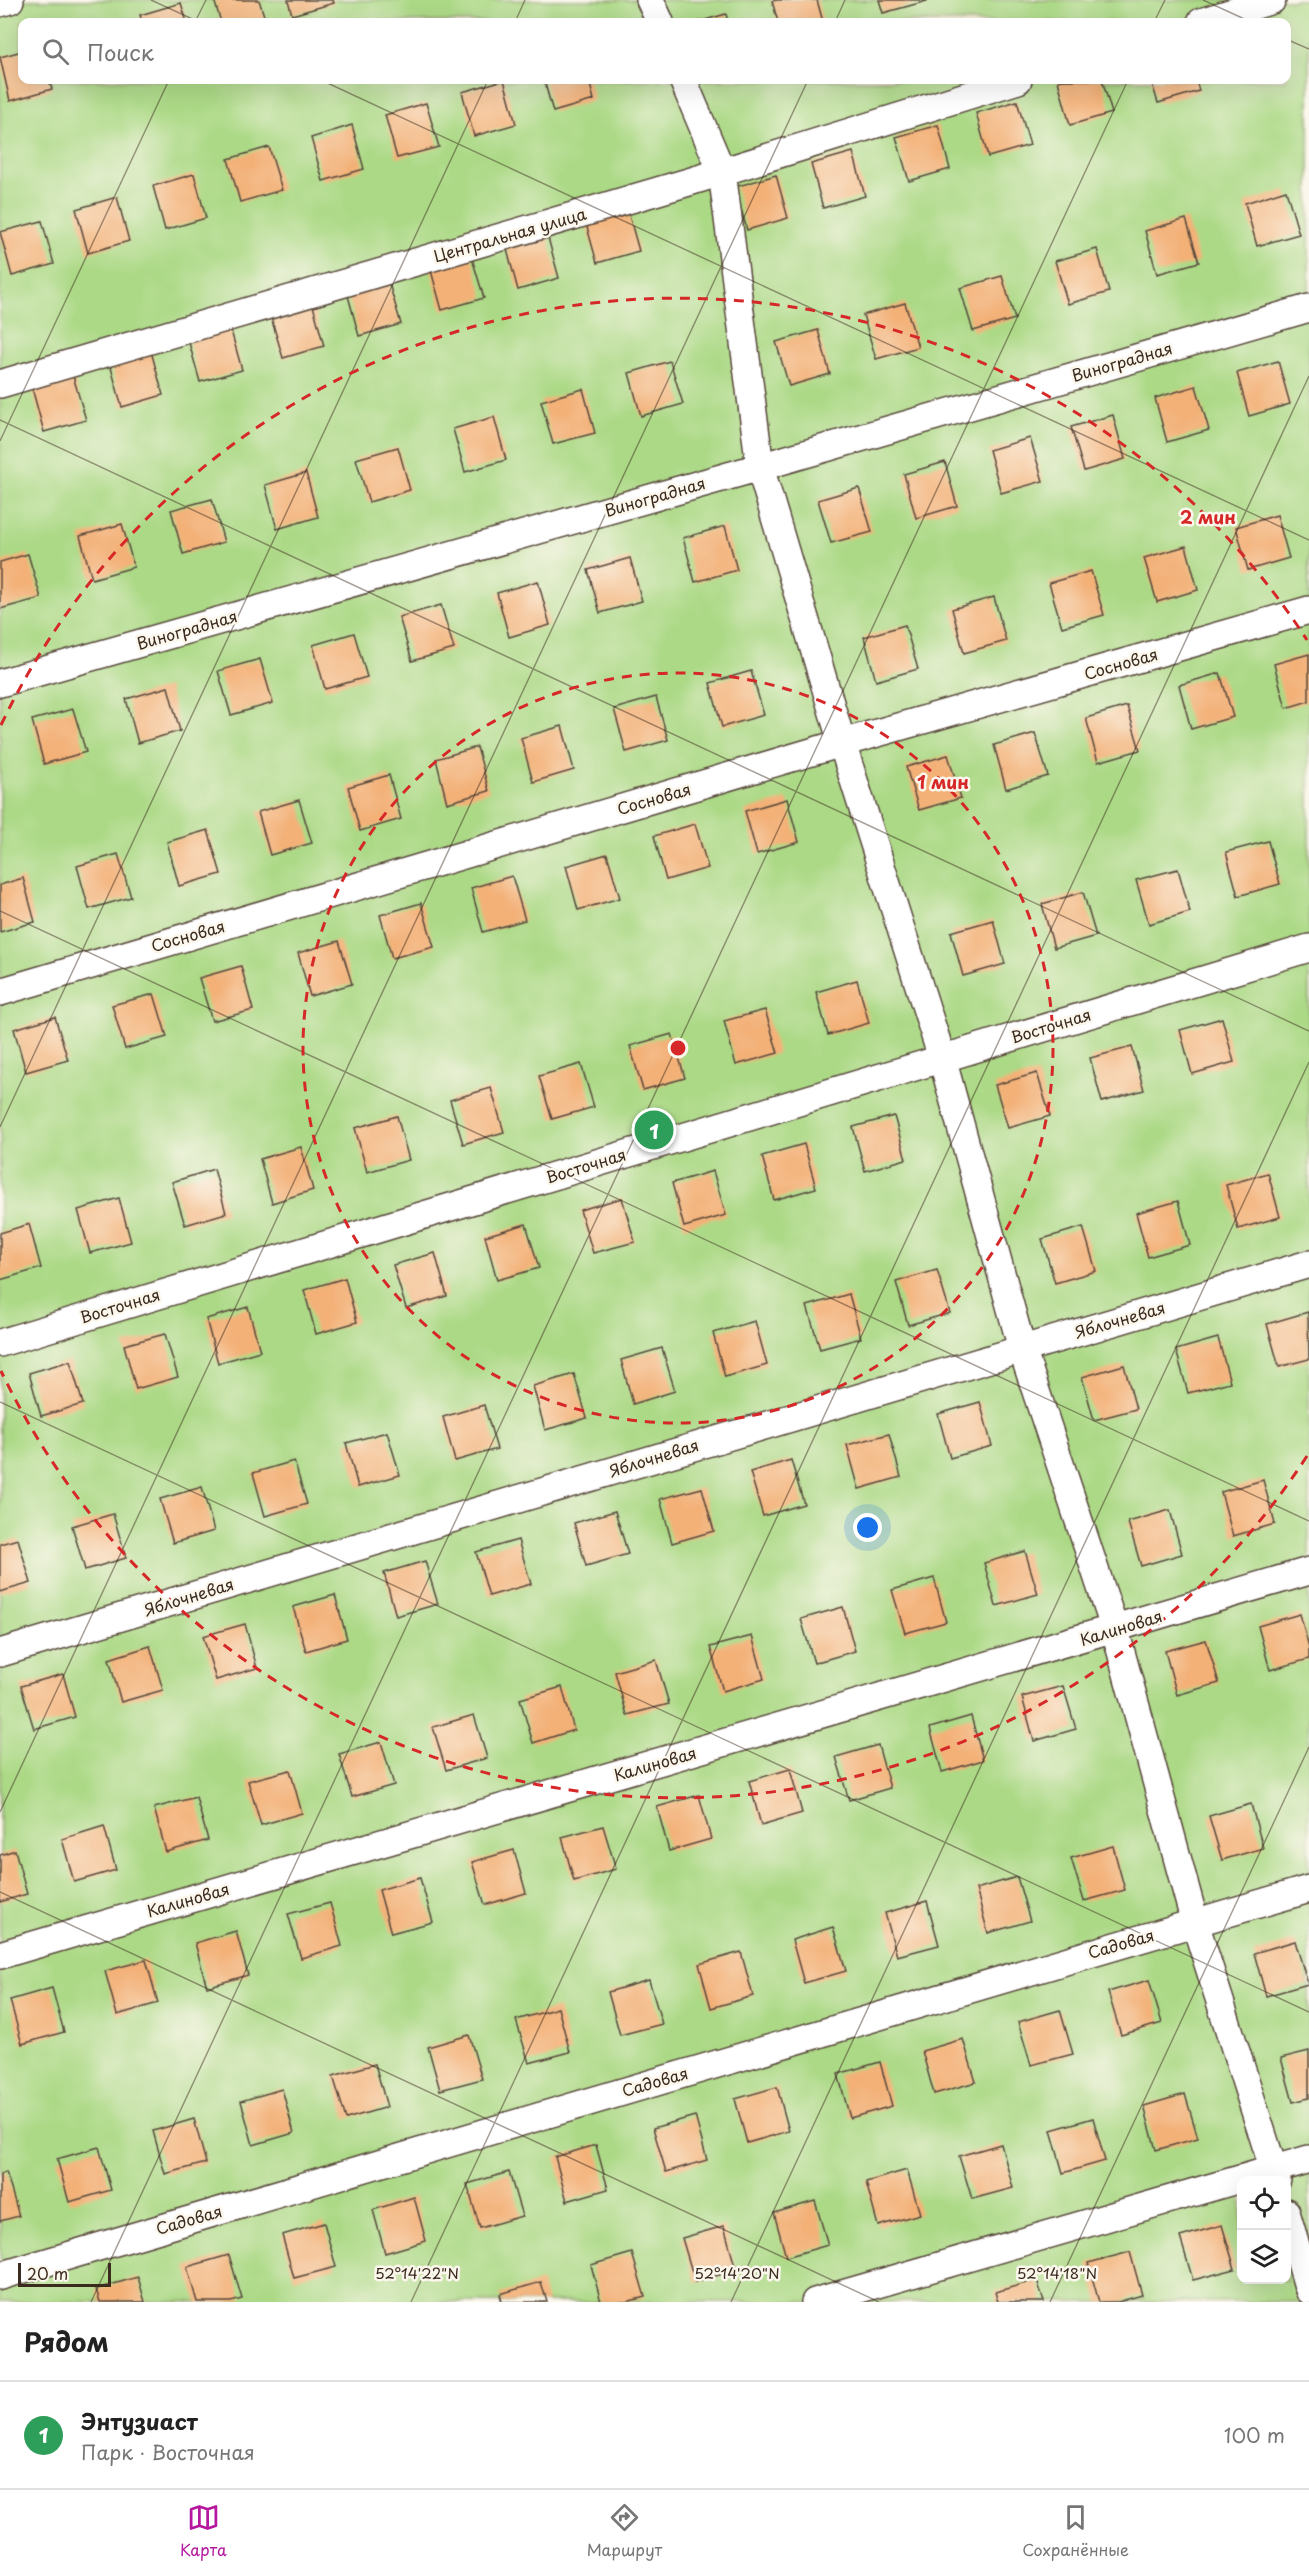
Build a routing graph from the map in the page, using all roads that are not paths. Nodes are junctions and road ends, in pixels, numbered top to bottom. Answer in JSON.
{"nodes":[{"id":1,"x":10,"y":0,"type":"edge"},
{"id":2,"x":650,"y":0,"type":"edge"},
{"id":3,"x":1272,"y":0,"type":"edge"},
{"id":4,"x":0,"y":3,"type":"edge"},
{"id":5,"x":658,"y":18,"type":"edge"},
{"id":6,"x":1214,"y":18,"type":"edge"},
{"id":7,"x":685,"y":84,"type":"edge"},
{"id":8,"x":1005,"y":84,"type":"edge"},
{"id":9,"x":722,"y":172,"type":"junction"},
{"id":10,"x":1309,"y":308,"type":"edge"},
{"id":11,"x":0,"y":384,"type":"edge"},
{"id":12,"x":760,"y":467,"type":"junction"},
{"id":13,"x":1309,"y":610,"type":"edge"},
{"id":14,"x":0,"y":683,"type":"edge"},
{"id":15,"x":843,"y":743,"type":"junction"},
{"id":16,"x":1309,"y":948,"type":"edge"},
{"id":17,"x":0,"y":992,"type":"edge"},
{"id":18,"x":942,"y":1058,"type":"junction"},
{"id":19,"x":1309,"y":1264,"type":"edge"},
{"id":20,"x":0,"y":1343,"type":"edge"},
{"id":21,"x":1022,"y":1349,"type":"junction"},
{"id":22,"x":1309,"y":1572,"type":"edge"},
{"id":23,"x":1114,"y":1630,"type":"junction"},
{"id":24,"x":0,"y":1653,"type":"edge"},
{"id":25,"x":1309,"y":1889,"type":"edge"},
{"id":26,"x":1195,"y":1923,"type":"junction"},
{"id":27,"x":0,"y":1955,"type":"edge"},
{"id":28,"x":1309,"y":2159,"type":"edge"},
{"id":29,"x":1276,"y":2175,"type":"edge"},
{"id":30,"x":1291,"y":2226,"type":"edge"},
{"id":31,"x":0,"y":2276,"type":"edge"},
{"id":32,"x":1309,"y":2290,"type":"edge"},
{"id":33,"x":815,"y":2302,"type":"edge"}],
"edges":[{"from":1,"to":4,"type":"street"},
{"from":2,"to":5,"type":"street"},
{"from":3,"to":6,"type":"street"},
{"from":7,"to":9,"type":"street"},
{"from":8,"to":9,"type":"street","name":"Центральная улица"},
{"from":9,"to":11,"type":"street","name":"Центральная улица"},
{"from":9,"to":12,"type":"street"},
{"from":10,"to":12,"type":"street","name":"Виноградная"},
{"from":12,"to":14,"type":"street","name":"Виноградная"},
{"from":12,"to":15,"type":"street"},
{"from":13,"to":15,"type":"street","name":"Сосновая"},
{"from":15,"to":17,"type":"street","name":"Сосновая"},
{"from":15,"to":18,"type":"street"},
{"from":16,"to":18,"type":"street","name":"Восточная"},
{"from":18,"to":20,"type":"street","name":"Восточная"},
{"from":18,"to":21,"type":"street"},
{"from":19,"to":21,"type":"street","name":"Яблочневая"},
{"from":21,"to":23,"type":"street"},
{"from":21,"to":24,"type":"street","name":"Яблочневая"},
{"from":22,"to":23,"type":"street","name":"Калиновая"},
{"from":23,"to":26,"type":"street"},
{"from":23,"to":27,"type":"street","name":"Калиновая"},
{"from":25,"to":26,"type":"street","name":"Садовая"},
{"from":26,"to":29,"type":"street"},
{"from":26,"to":31,"type":"street","name":"Садовая"},
{"from":28,"to":29,"type":"street"},
{"from":29,"to":33,"type":"street"},
{"from":30,"to":32,"type":"street"}]}
